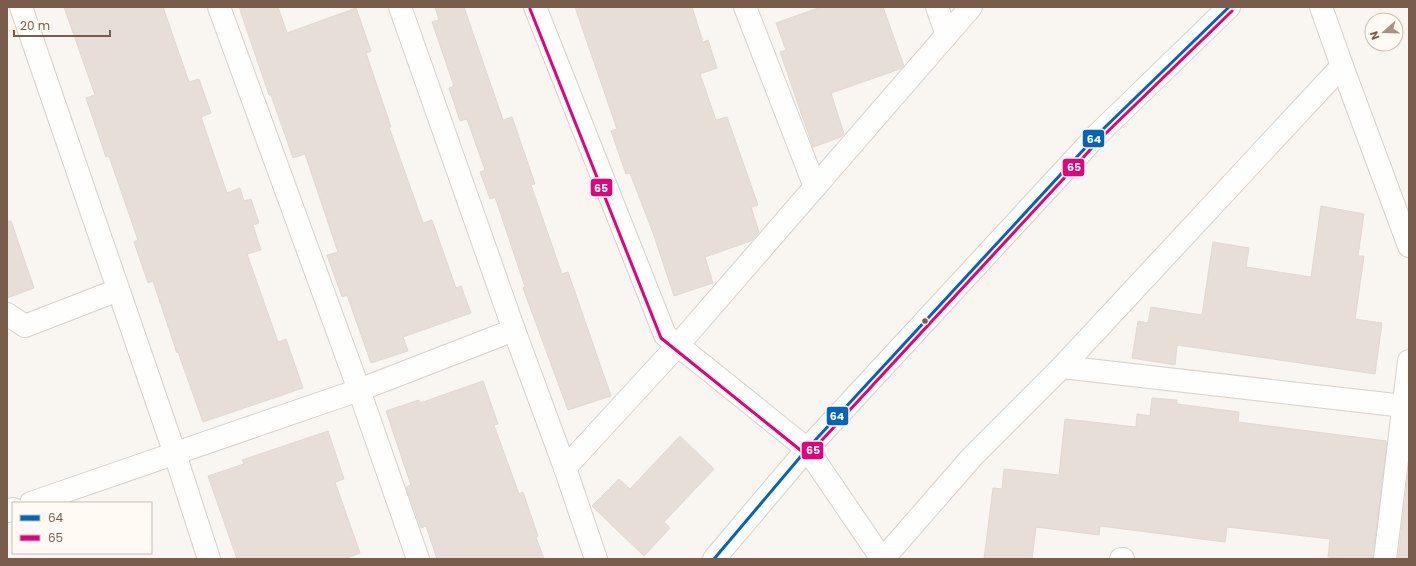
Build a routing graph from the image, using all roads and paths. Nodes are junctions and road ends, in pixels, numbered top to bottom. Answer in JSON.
{"nodes":[{"id":1,"x":21,"y":7,"type":"edge"},
{"id":2,"x":219,"y":7,"type":"edge"},
{"id":3,"x":400,"y":7,"type":"edge"},
{"id":4,"x":535,"y":7,"type":"edge"},
{"id":5,"x":745,"y":7,"type":"edge"},
{"id":6,"x":936,"y":7,"type":"edge"},
{"id":7,"x":971,"y":7,"type":"edge"},
{"id":8,"x":1230,"y":7,"type":"edge"},
{"id":9,"x":1321,"y":7,"type":"edge"},
{"id":10,"x":947,"y":35,"type":"junction"},
{"id":11,"x":1342,"y":66,"type":"junction"},
{"id":12,"x":815,"y":188,"type":"junction"},
{"id":13,"x":1409,"y":246,"type":"edge"},
{"id":14,"x":118,"y":290,"type":"junction"},
{"id":15,"x":7,"y":314,"type":"edge"},
{"id":16,"x":514,"y":330,"type":"junction"},
{"id":17,"x":678,"y":345,"type":"junction"},
{"id":18,"x":1409,"y":361,"type":"edge"},
{"id":19,"x":1062,"y":367,"type":"junction"},
{"id":20,"x":360,"y":390,"type":"junction"},
{"id":21,"x":1404,"y":406,"type":"junction"},
{"id":22,"x":807,"y":449,"type":"junction"},
{"id":23,"x":175,"y":454,"type":"junction"},
{"id":24,"x":565,"y":468,"type":"junction"},
{"id":25,"x":34,"y":502,"type":"edge"},
{"id":26,"x":209,"y":559,"type":"edge"},
{"id":27,"x":418,"y":559,"type":"edge"},
{"id":28,"x":596,"y":559,"type":"edge"},
{"id":29,"x":714,"y":559,"type":"edge"},
{"id":30,"x":883,"y":559,"type":"edge"},
{"id":31,"x":1385,"y":559,"type":"edge"}],
"edges":[{"from":1,"to":14,"type":"street"},
{"from":2,"to":20,"type":"street"},
{"from":3,"to":16,"type":"street"},
{"from":4,"to":17,"type":"street"},
{"from":5,"to":12,"type":"street"},
{"from":6,"to":10,"type":"street"},
{"from":7,"to":10,"type":"street"},
{"from":8,"to":22,"type":"street"},
{"from":9,"to":11,"type":"street"},
{"from":10,"to":12,"type":"street"},
{"from":11,"to":13,"type":"street"},
{"from":11,"to":19,"type":"street"},
{"from":12,"to":17,"type":"street"},
{"from":14,"to":15,"type":"street"},
{"from":14,"to":23,"type":"street"},
{"from":16,"to":20,"type":"street"},
{"from":16,"to":24,"type":"street"},
{"from":17,"to":22,"type":"street"},
{"from":17,"to":24,"type":"street"},
{"from":18,"to":21,"type":"street"},
{"from":19,"to":21,"type":"street"},
{"from":19,"to":30,"type":"street"},
{"from":20,"to":23,"type":"street"},
{"from":20,"to":27,"type":"street"},
{"from":21,"to":31,"type":"street"},
{"from":22,"to":29,"type":"street"},
{"from":22,"to":30,"type":"street"},
{"from":23,"to":25,"type":"street"},
{"from":23,"to":26,"type":"street"},
{"from":24,"to":28,"type":"street"}]}
